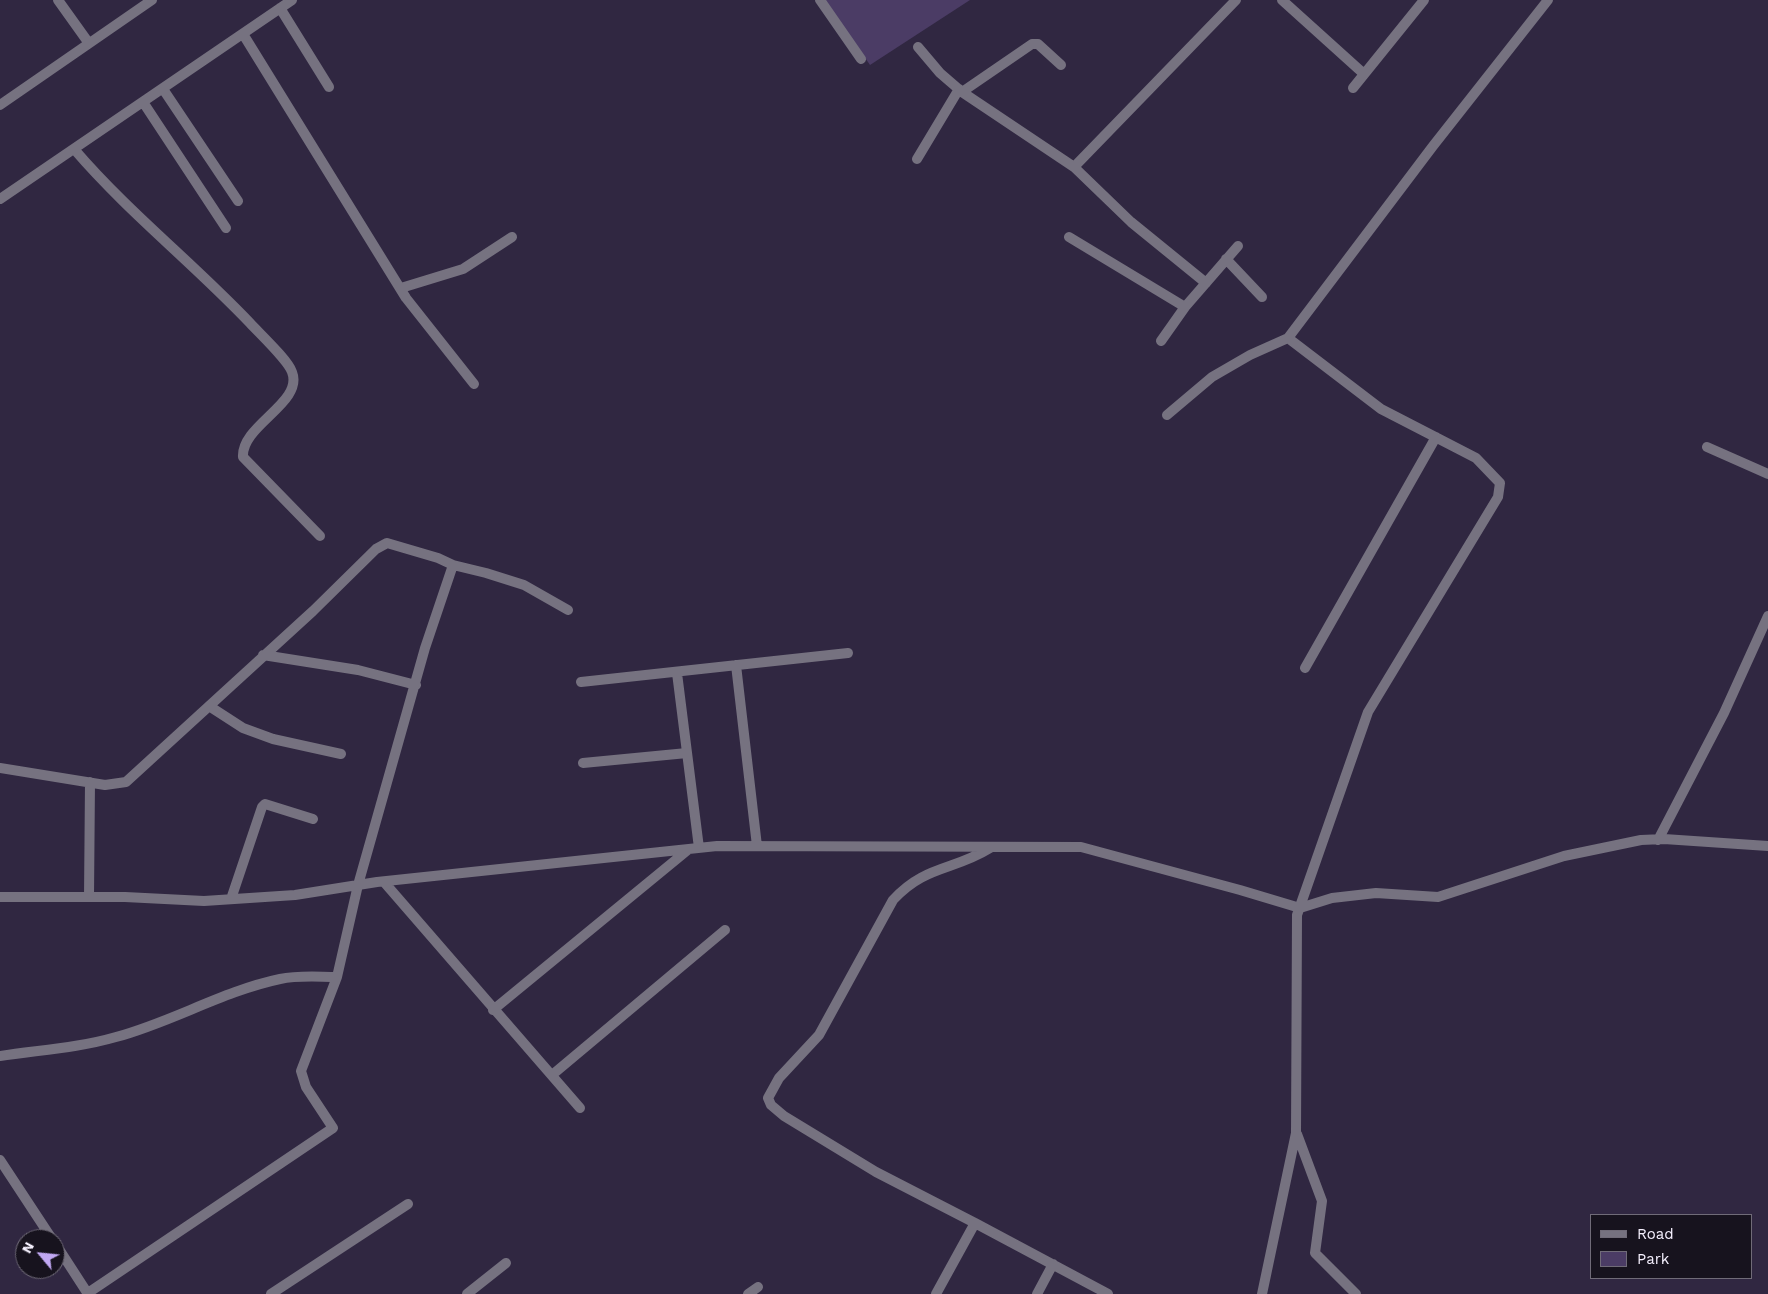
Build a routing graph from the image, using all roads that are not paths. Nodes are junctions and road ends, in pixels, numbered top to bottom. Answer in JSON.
{"nodes":[{"id":1,"x":58,"y":0,"type":"edge"},
{"id":2,"x":152,"y":0,"type":"edge"},
{"id":3,"x":292,"y":0,"type":"edge"},
{"id":4,"x":820,"y":0,"type":"edge"},
{"id":5,"x":1236,"y":0,"type":"edge"},
{"id":6,"x":1424,"y":0,"type":"edge"},
{"id":7,"x":1548,"y":0,"type":"edge"},
{"id":8,"x":1285,"y":1,"type":"edge"},
{"id":9,"x":280,"y":8,"type":"junction"},
{"id":10,"x":243,"y":34,"type":"junction"},
{"id":11,"x":88,"y":42,"type":"junction"},
{"id":12,"x":918,"y":47,"type":"dead end"},
{"id":13,"x":860,"y":59,"type":"dead end"},
{"id":14,"x":1061,"y":65,"type":"dead end"},
{"id":15,"x":1364,"y":74,"type":"junction"},
{"id":16,"x":329,"y":87,"type":"dead end"},
{"id":17,"x":1353,"y":88,"type":"dead end"},
{"id":18,"x":163,"y":89,"type":"junction"},
{"id":19,"x":961,"y":90,"type":"junction"},
{"id":20,"x":143,"y":102,"type":"junction"},
{"id":21,"x":0,"y":105,"type":"edge"},
{"id":22,"x":74,"y":149,"type":"junction"},
{"id":23,"x":917,"y":159,"type":"dead end"},
{"id":24,"x":1074,"y":167,"type":"junction"},
{"id":25,"x":0,"y":199,"type":"edge"},
{"id":26,"x":238,"y":201,"type":"dead end"},
{"id":27,"x":226,"y":228,"type":"dead end"},
{"id":28,"x":512,"y":237,"type":"dead end"},
{"id":29,"x":1069,"y":237,"type":"dead end"},
{"id":30,"x":1238,"y":246,"type":"dead end"},
{"id":31,"x":1226,"y":259,"type":"junction"},
{"id":32,"x":1206,"y":283,"type":"junction"},
{"id":33,"x":401,"y":288,"type":"junction"},
{"id":34,"x":1262,"y":297,"type":"dead end"},
{"id":35,"x":1185,"y":307,"type":"junction"},
{"id":36,"x":1288,"y":338,"type":"junction"},
{"id":37,"x":1161,"y":342,"type":"dead end"},
{"id":38,"x":474,"y":384,"type":"dead end"},
{"id":39,"x":1167,"y":415,"type":"dead end"},
{"id":40,"x":1436,"y":437,"type":"junction"},
{"id":41,"x":1707,"y":447,"type":"dead end"},
{"id":42,"x":1768,"y":474,"type":"edge"},
{"id":43,"x":320,"y":536,"type":"dead end"},
{"id":44,"x":453,"y":566,"type":"junction"},
{"id":45,"x":568,"y":610,"type":"dead end"},
{"id":46,"x":1768,"y":616,"type":"edge"},
{"id":47,"x":848,"y":652,"type":"dead end"},
{"id":48,"x":263,"y":655,"type":"junction"},
{"id":49,"x":736,"y":665,"type":"junction"},
{"id":50,"x":1305,"y":668,"type":"dead end"},
{"id":51,"x":677,"y":673,"type":"junction"},
{"id":52,"x":581,"y":682,"type":"dead end"},
{"id":53,"x":416,"y":684,"type":"junction"},
{"id":54,"x":209,"y":706,"type":"junction"},
{"id":55,"x":687,"y":753,"type":"junction"},
{"id":56,"x":341,"y":754,"type":"dead end"},
{"id":57,"x":583,"y":763,"type":"dead end"},
{"id":58,"x":0,"y":768,"type":"edge"},
{"id":59,"x":90,"y":782,"type":"junction"},
{"id":60,"x":313,"y":819,"type":"dead end"},
{"id":61,"x":1658,"y":840,"type":"junction"},
{"id":62,"x":757,"y":846,"type":"junction"},
{"id":63,"x":1768,"y":846,"type":"edge"},
{"id":64,"x":990,"y":847,"type":"junction"},
{"id":65,"x":694,"y":849,"type":"junction"},
{"id":66,"x":384,"y":882,"type":"junction"},
{"id":67,"x":358,"y":885,"type":"junction"},
{"id":68,"x":0,"y":897,"type":"edge"},
{"id":69,"x":88,"y":897,"type":"junction"},
{"id":70,"x":230,"y":899,"type":"junction"},
{"id":71,"x":1300,"y":908,"type":"junction"},
{"id":72,"x":725,"y":930,"type":"dead end"},
{"id":73,"x":337,"y":977,"type":"junction"},
{"id":74,"x":493,"y":1010,"type":"junction"},
{"id":75,"x":0,"y":1056,"type":"edge"},
{"id":76,"x":552,"y":1075,"type":"junction"},
{"id":77,"x":580,"y":1108,"type":"dead end"},
{"id":78,"x":1296,"y":1133,"type":"junction"},
{"id":79,"x":0,"y":1160,"type":"edge"},
{"id":80,"x":408,"y":1204,"type":"dead end"},
{"id":81,"x":975,"y":1222,"type":"junction"},
{"id":82,"x":45,"y":1229,"type":"edge"},
{"id":83,"x":65,"y":1258,"type":"edge"},
{"id":84,"x":506,"y":1263,"type":"dead end"},
{"id":85,"x":1053,"y":1264,"type":"junction"},
{"id":86,"x":758,"y":1286,"type":"dead end"},
{"id":87,"x":88,"y":1294,"type":"edge"},
{"id":88,"x":271,"y":1294,"type":"edge"},
{"id":89,"x":467,"y":1294,"type":"edge"},
{"id":90,"x":748,"y":1294,"type":"edge"},
{"id":91,"x":936,"y":1294,"type":"edge"},
{"id":92,"x":1038,"y":1294,"type":"edge"},
{"id":93,"x":1108,"y":1294,"type":"edge"},
{"id":94,"x":1262,"y":1294,"type":"edge"},
{"id":95,"x":1356,"y":1294,"type":"edge"}],
"edges":[{"from":1,"to":11,"type":"street"},
{"from":2,"to":11,"type":"street"},
{"from":3,"to":9,"type":"street"},
{"from":4,"to":13,"type":"street"},
{"from":5,"to":24,"type":"street"},
{"from":6,"to":15,"type":"street"},
{"from":7,"to":36,"type":"street"},
{"from":8,"to":15,"type":"street"},
{"from":9,"to":10,"type":"street"},
{"from":9,"to":16,"type":"street"},
{"from":10,"to":18,"type":"street"},
{"from":10,"to":33,"type":"street"},
{"from":11,"to":21,"type":"street"},
{"from":12,"to":19,"type":"street"},
{"from":14,"to":19,"type":"street"},
{"from":15,"to":17,"type":"street"},
{"from":18,"to":20,"type":"street"},
{"from":18,"to":26,"type":"street"},
{"from":19,"to":23,"type":"street"},
{"from":19,"to":24,"type":"street"},
{"from":20,"to":22,"type":"street"},
{"from":20,"to":27,"type":"street"},
{"from":22,"to":25,"type":"street"},
{"from":22,"to":43,"type":"street"},
{"from":24,"to":32,"type":"street"},
{"from":28,"to":33,"type":"street"},
{"from":29,"to":35,"type":"street"},
{"from":30,"to":31,"type":"street"},
{"from":31,"to":32,"type":"street"},
{"from":31,"to":34,"type":"street"},
{"from":32,"to":35,"type":"street"},
{"from":33,"to":38,"type":"street"},
{"from":35,"to":37,"type":"street"},
{"from":36,"to":39,"type":"street"},
{"from":36,"to":40,"type":"street"},
{"from":40,"to":50,"type":"street"},
{"from":40,"to":71,"type":"street"},
{"from":41,"to":42,"type":"street"},
{"from":44,"to":45,"type":"street"},
{"from":44,"to":48,"type":"street"},
{"from":44,"to":53,"type":"street"},
{"from":46,"to":61,"type":"street"},
{"from":47,"to":49,"type":"street"},
{"from":48,"to":53,"type":"street"},
{"from":48,"to":54,"type":"street"},
{"from":49,"to":51,"type":"street"},
{"from":49,"to":62,"type":"street"},
{"from":51,"to":52,"type":"street"},
{"from":51,"to":55,"type":"street"},
{"from":53,"to":67,"type":"street"},
{"from":54,"to":56,"type":"street"},
{"from":54,"to":59,"type":"street"},
{"from":55,"to":57,"type":"street"},
{"from":55,"to":65,"type":"street"},
{"from":58,"to":59,"type":"street"},
{"from":59,"to":69,"type":"street"},
{"from":60,"to":70,"type":"street"},
{"from":61,"to":63,"type":"street"},
{"from":61,"to":71,"type":"street"},
{"from":62,"to":64,"type":"street"},
{"from":62,"to":65,"type":"street"},
{"from":64,"to":71,"type":"street"},
{"from":64,"to":81,"type":"street"},
{"from":65,"to":66,"type":"street"},
{"from":65,"to":74,"type":"street"},
{"from":66,"to":67,"type":"street"},
{"from":66,"to":74,"type":"street"},
{"from":67,"to":70,"type":"street"},
{"from":67,"to":73,"type":"street"},
{"from":68,"to":69,"type":"street"},
{"from":69,"to":70,"type":"street"},
{"from":71,"to":78,"type":"street"},
{"from":72,"to":76,"type":"street"},
{"from":73,"to":75,"type":"street"},
{"from":73,"to":87,"type":"street"},
{"from":74,"to":76,"type":"street"},
{"from":76,"to":77,"type":"street"},
{"from":78,"to":94,"type":"street"},
{"from":78,"to":95,"type":"street"},
{"from":79,"to":82,"type":"street"},
{"from":80,"to":88,"type":"street"},
{"from":81,"to":85,"type":"street"},
{"from":81,"to":91,"type":"street"},
{"from":83,"to":87,"type":"street"},
{"from":84,"to":89,"type":"street"},
{"from":85,"to":92,"type":"street"},
{"from":85,"to":93,"type":"street"},
{"from":86,"to":90,"type":"street"}]}
